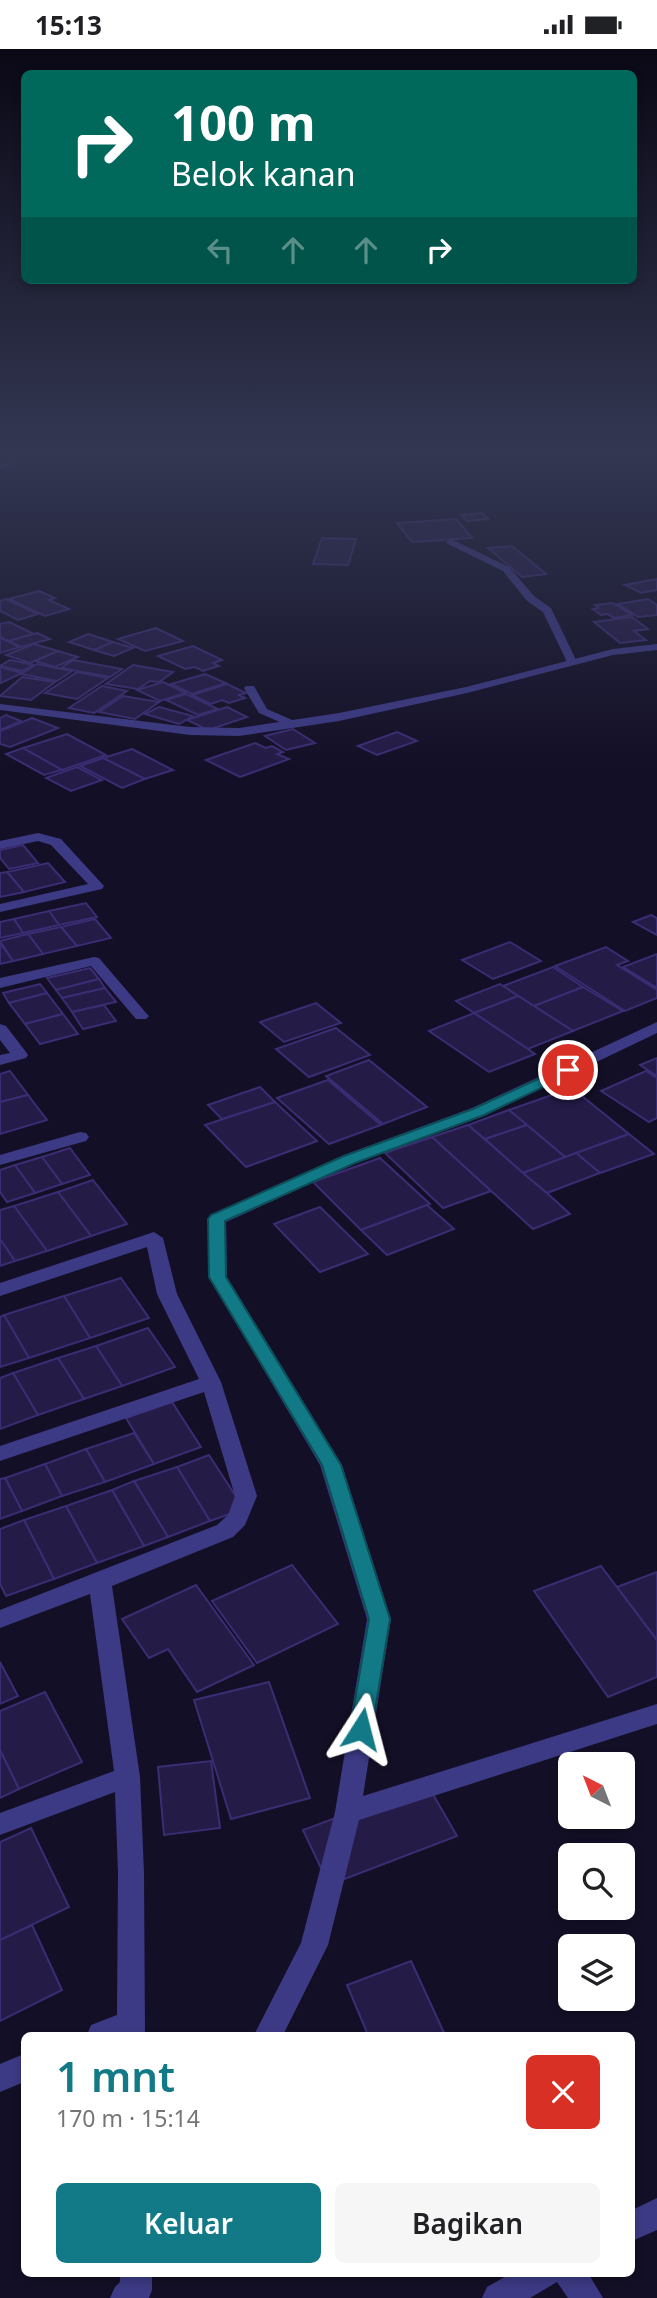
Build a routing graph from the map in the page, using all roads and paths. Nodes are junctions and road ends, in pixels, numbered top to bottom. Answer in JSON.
{"nodes":[{"id":1,"x":481,"y":557,"type":"edge"},
{"id":2,"x":657,"y":647,"type":"edge"},
{"id":3,"x":572,"y":662,"type":"junction"},
{"id":4,"x":250,"y":688,"type":"dead end"},
{"id":5,"x":0,"y":707,"type":"edge"},
{"id":6,"x":295,"y":725,"type":"junction"},
{"id":7,"x":0,"y":845,"type":"edge"},
{"id":8,"x":0,"y":908,"type":"edge"},
{"id":9,"x":0,"y":983,"type":"edge"},
{"id":10,"x":141,"y":1016,"type":"dead end"},
{"id":11,"x":657,"y":1027,"type":"edge"},
{"id":12,"x":0,"y":1029,"type":"edge"},
{"id":13,"x":0,"y":1060,"type":"edge"},
{"id":14,"x":80,"y":1137,"type":"dead end"},
{"id":15,"x":0,"y":1160,"type":"edge"},
{"id":16,"x":0,"y":1290,"type":"edge"},
{"id":17,"x":211,"y":1382,"type":"junction"},
{"id":18,"x":0,"y":1454,"type":"edge"},
{"id":19,"x":100,"y":1581,"type":"junction"},
{"id":20,"x":0,"y":1619,"type":"edge"},
{"id":21,"x":657,"y":1714,"type":"edge"},
{"id":22,"x":127,"y":1777,"type":"junction"},
{"id":23,"x":348,"y":1812,"type":"junction"},
{"id":24,"x":0,"y":1824,"type":"edge"},
{"id":25,"x":130,"y":2029,"type":"edge"},
{"id":26,"x":270,"y":2032,"type":"edge"},
{"id":27,"x":21,"y":2069,"type":"edge"},
{"id":28,"x":0,"y":2078,"type":"edge"},
{"id":29,"x":657,"y":2213,"type":"edge"},
{"id":30,"x":635,"y":2224,"type":"edge"},
{"id":31,"x":537,"y":2277,"type":"edge"},
{"id":32,"x":572,"y":2277,"type":"edge"},
{"id":33,"x":498,"y":2298,"type":"edge"},
{"id":34,"x":587,"y":2298,"type":"edge"}],
"edges":[{"from":1,"to":3,"type":"street"},
{"from":2,"to":3,"type":"street"},
{"from":3,"to":6,"type":"street"},
{"from":4,"to":6,"type":"street"},
{"from":5,"to":6,"type":"street"},
{"from":7,"to":8,"type":"street"},
{"from":9,"to":10,"type":"street"},
{"from":11,"to":23,"type":"street"},
{"from":12,"to":13,"type":"street"},
{"from":14,"to":15,"type":"street"},
{"from":16,"to":17,"type":"street"},
{"from":17,"to":18,"type":"street"},
{"from":17,"to":19,"type":"street"},
{"from":19,"to":20,"type":"street"},
{"from":19,"to":22,"type":"street"},
{"from":21,"to":23,"type":"street"},
{"from":22,"to":24,"type":"street"},
{"from":22,"to":25,"type":"street"},
{"from":23,"to":26,"type":"street"},
{"from":27,"to":28,"type":"street"},
{"from":29,"to":30,"type":"street"},
{"from":31,"to":33,"type":"street"},
{"from":32,"to":34,"type":"street"}]}
